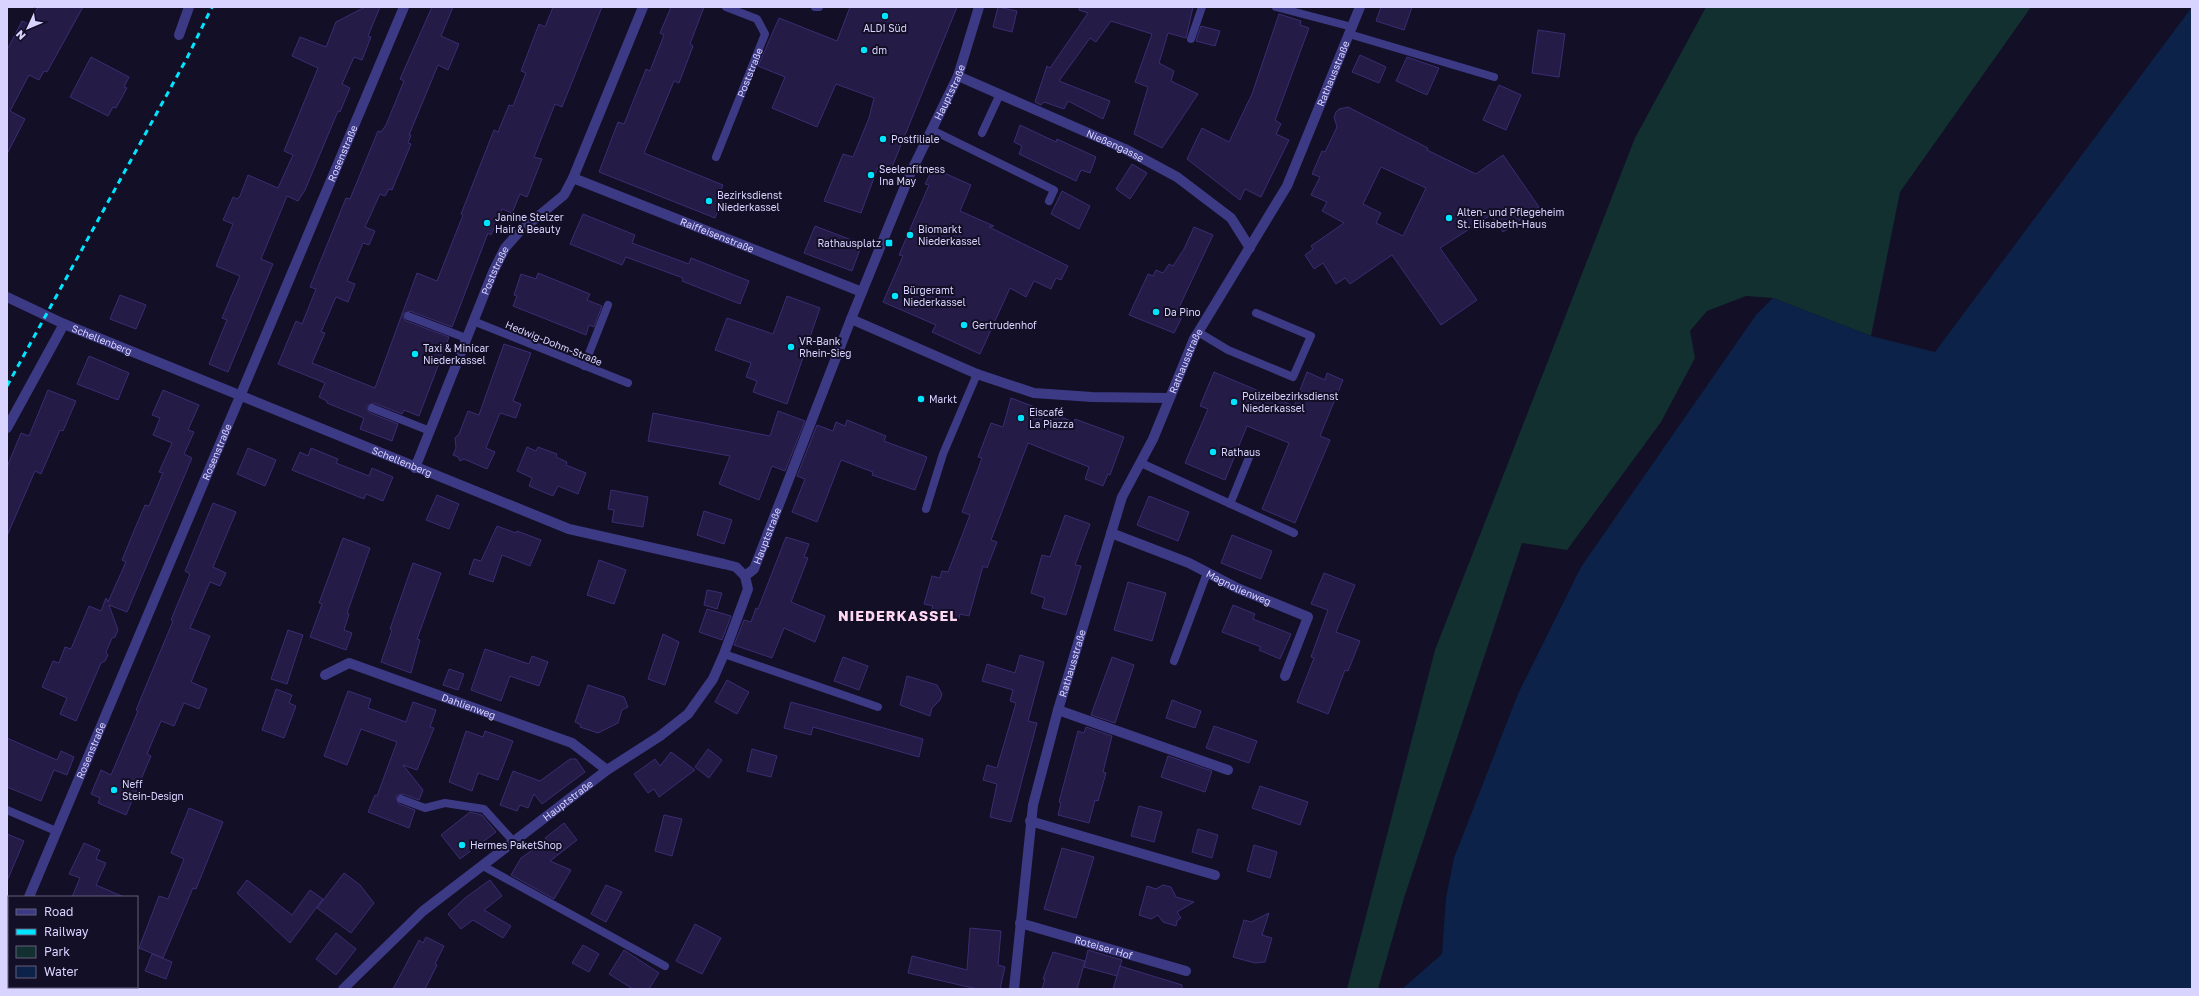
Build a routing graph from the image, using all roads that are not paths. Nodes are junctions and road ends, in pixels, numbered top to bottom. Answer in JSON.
{"nodes":[{"id":1,"x":188,"y":7,"type":"edge"},
{"id":2,"x":404,"y":7,"type":"edge"},
{"id":3,"x":644,"y":7,"type":"edge"},
{"id":4,"x":726,"y":7,"type":"edge"},
{"id":5,"x":815,"y":7,"type":"edge"},
{"id":6,"x":819,"y":7,"type":"edge"},
{"id":7,"x":979,"y":7,"type":"edge"},
{"id":8,"x":1202,"y":7,"type":"edge"},
{"id":9,"x":1276,"y":7,"type":"edge"},
{"id":10,"x":1360,"y":7,"type":"edge"},
{"id":11,"x":1351,"y":30,"type":"junction"},
{"id":12,"x":179,"y":35,"type":"dead end"},
{"id":13,"x":1191,"y":39,"type":"dead end"},
{"id":14,"x":958,"y":76,"type":"junction"},
{"id":15,"x":1494,"y":77,"type":"dead end"},
{"id":16,"x":1000,"y":94,"type":"junction"},
{"id":17,"x":932,"y":130,"type":"junction"},
{"id":18,"x":982,"y":133,"type":"dead end"},
{"id":19,"x":716,"y":157,"type":"dead end"},
{"id":20,"x":573,"y":178,"type":"junction"},
{"id":21,"x":1049,"y":201,"type":"dead end"},
{"id":22,"x":1250,"y":248,"type":"junction"},
{"id":23,"x":862,"y":292,"type":"junction"},
{"id":24,"x":7,"y":297,"type":"edge"},
{"id":25,"x":608,"y":305,"type":"dead end"},
{"id":26,"x":1256,"y":313,"type":"dead end"},
{"id":27,"x":408,"y":316,"type":"dead end"},
{"id":28,"x":851,"y":319,"type":"junction"},
{"id":29,"x":473,"y":321,"type":"junction"},
{"id":30,"x":64,"y":324,"type":"junction"},
{"id":31,"x":1198,"y":332,"type":"junction"},
{"id":32,"x":466,"y":338,"type":"junction"},
{"id":33,"x":584,"y":366,"type":"junction"},
{"id":34,"x":977,"y":374,"type":"junction"},
{"id":35,"x":628,"y":383,"type":"dead end"},
{"id":36,"x":241,"y":394,"type":"junction"},
{"id":37,"x":1169,"y":398,"type":"junction"},
{"id":38,"x":372,"y":408,"type":"dead end"},
{"id":39,"x":7,"y":428,"type":"edge"},
{"id":40,"x":430,"y":431,"type":"junction"},
{"id":41,"x":1250,"y":454,"type":"dead end"},
{"id":42,"x":1140,"y":463,"type":"junction"},
{"id":43,"x":415,"y":468,"type":"junction"},
{"id":44,"x":1230,"y":504,"type":"junction"},
{"id":45,"x":926,"y":509,"type":"dead end"},
{"id":46,"x":1111,"y":533,"type":"junction"},
{"id":47,"x":1294,"y":533,"type":"dead end"},
{"id":48,"x":1207,"y":573,"type":"junction"},
{"id":49,"x":745,"y":576,"type":"junction"},
{"id":50,"x":724,"y":654,"type":"junction"},
{"id":51,"x":1174,"y":661,"type":"dead end"},
{"id":52,"x":325,"y":675,"type":"dead end"},
{"id":53,"x":1285,"y":676,"type":"dead end"},
{"id":54,"x":878,"y":707,"type":"dead end"},
{"id":55,"x":1058,"y":710,"type":"junction"},
{"id":56,"x":607,"y":770,"type":"junction"},
{"id":57,"x":1228,"y":770,"type":"dead end"},
{"id":58,"x":401,"y":800,"type":"dead end"},
{"id":59,"x":7,"y":810,"type":"edge"},
{"id":60,"x":1030,"y":821,"type":"junction"},
{"id":61,"x":56,"y":831,"type":"junction"},
{"id":62,"x":514,"y":842,"type":"junction"},
{"id":63,"x":483,"y":866,"type":"junction"},
{"id":64,"x":1216,"y":875,"type":"dead end"},
{"id":65,"x":32,"y":896,"type":"edge"},
{"id":66,"x":1020,"y":923,"type":"junction"},
{"id":67,"x":665,"y":966,"type":"dead end"},
{"id":68,"x":1186,"y":971,"type":"dead end"},
{"id":69,"x":343,"y":989,"type":"edge"},
{"id":70,"x":1014,"y":989,"type":"edge"}],
"edges":[{"from":1,"to":12,"type":"street"},
{"from":2,"to":36,"type":"street","name":"Rosenstraße"},
{"from":3,"to":20,"type":"street","name":"Poststraße"},
{"from":4,"to":19,"type":"lane","name":"Poststraße"},
{"from":5,"to":6,"type":"lane"},
{"from":7,"to":14,"type":"street","name":"Hauptstraße"},
{"from":8,"to":13,"type":"lane"},
{"from":9,"to":11,"type":"lane"},
{"from":10,"to":11,"type":"street","name":"Rathausstraße"},
{"from":11,"to":15,"type":"lane"},
{"from":11,"to":22,"type":"street","name":"Rathausstraße"},
{"from":14,"to":16,"type":"street","name":"Nießengasse"},
{"from":14,"to":17,"type":"street","name":"Hauptstraße"},
{"from":16,"to":18,"type":"lane"},
{"from":16,"to":22,"type":"street","name":"Nießengasse"},
{"from":17,"to":21,"type":"lane"},
{"from":17,"to":23,"type":"street","name":"Hauptstraße"},
{"from":20,"to":23,"type":"street","name":"Raiffeisenstraße"},
{"from":20,"to":29,"type":"street","name":"Poststraße"},
{"from":22,"to":31,"type":"street","name":"Rathausstraße"},
{"from":23,"to":28,"type":"street","name":"Hauptstraße"},
{"from":24,"to":30,"type":"street","name":"Schellenberg"},
{"from":25,"to":33,"type":"lane"},
{"from":26,"to":31,"type":"lane"},
{"from":27,"to":32,"type":"lane"},
{"from":28,"to":34,"type":"street"},
{"from":28,"to":49,"type":"street","name":"Hauptstraße"},
{"from":29,"to":32,"type":"street","name":"Poststraße"},
{"from":29,"to":33,"type":"lane","name":"Hedwig-Dohm-Straße"},
{"from":30,"to":36,"type":"street","name":"Schellenberg"},
{"from":30,"to":39,"type":"street","name":"Schellenberg"},
{"from":31,"to":37,"type":"street","name":"Rathausstraße"},
{"from":32,"to":40,"type":"street","name":"Poststraße"},
{"from":33,"to":35,"type":"lane","name":"Hedwig-Dohm-Straße"},
{"from":34,"to":37,"type":"street"},
{"from":34,"to":45,"type":"lane"},
{"from":36,"to":43,"type":"street","name":"Schellenberg"},
{"from":36,"to":61,"type":"street","name":"Rosenstraße"},
{"from":37,"to":42,"type":"street","name":"Rathausstraße"},
{"from":38,"to":40,"type":"lane"},
{"from":40,"to":43,"type":"street","name":"Poststraße"},
{"from":41,"to":44,"type":"lane"},
{"from":42,"to":44,"type":"lane"},
{"from":42,"to":46,"type":"street","name":"Rathausstraße"},
{"from":43,"to":49,"type":"street","name":"Schellenberg"},
{"from":44,"to":47,"type":"lane"},
{"from":46,"to":48,"type":"street","name":"Magnolienweg"},
{"from":46,"to":55,"type":"street","name":"Rathausstraße"},
{"from":48,"to":51,"type":"lane"},
{"from":48,"to":53,"type":"street","name":"Magnolienweg"},
{"from":49,"to":50,"type":"street","name":"Hauptstraße"},
{"from":50,"to":54,"type":"lane"},
{"from":50,"to":56,"type":"street","name":"Hauptstraße"},
{"from":52,"to":56,"type":"street","name":"Dahlienweg"},
{"from":55,"to":57,"type":"street","name":"Rathausstraße"},
{"from":55,"to":60,"type":"street","name":"Rathausstraße"},
{"from":56,"to":62,"type":"street","name":"Hauptstraße"},
{"from":58,"to":62,"type":"lane"},
{"from":59,"to":61,"type":"lane"},
{"from":60,"to":64,"type":"street"},
{"from":60,"to":66,"type":"street","name":"Rathausstraße"},
{"from":61,"to":65,"type":"street","name":"Rosenstraße"},
{"from":62,"to":63,"type":"street","name":"Hauptstraße"},
{"from":63,"to":67,"type":"lane"},
{"from":63,"to":69,"type":"street","name":"Hauptstraße"},
{"from":66,"to":68,"type":"street","name":"Roteiser Hof"},
{"from":66,"to":70,"type":"street","name":"Rathausstraße"}]}
